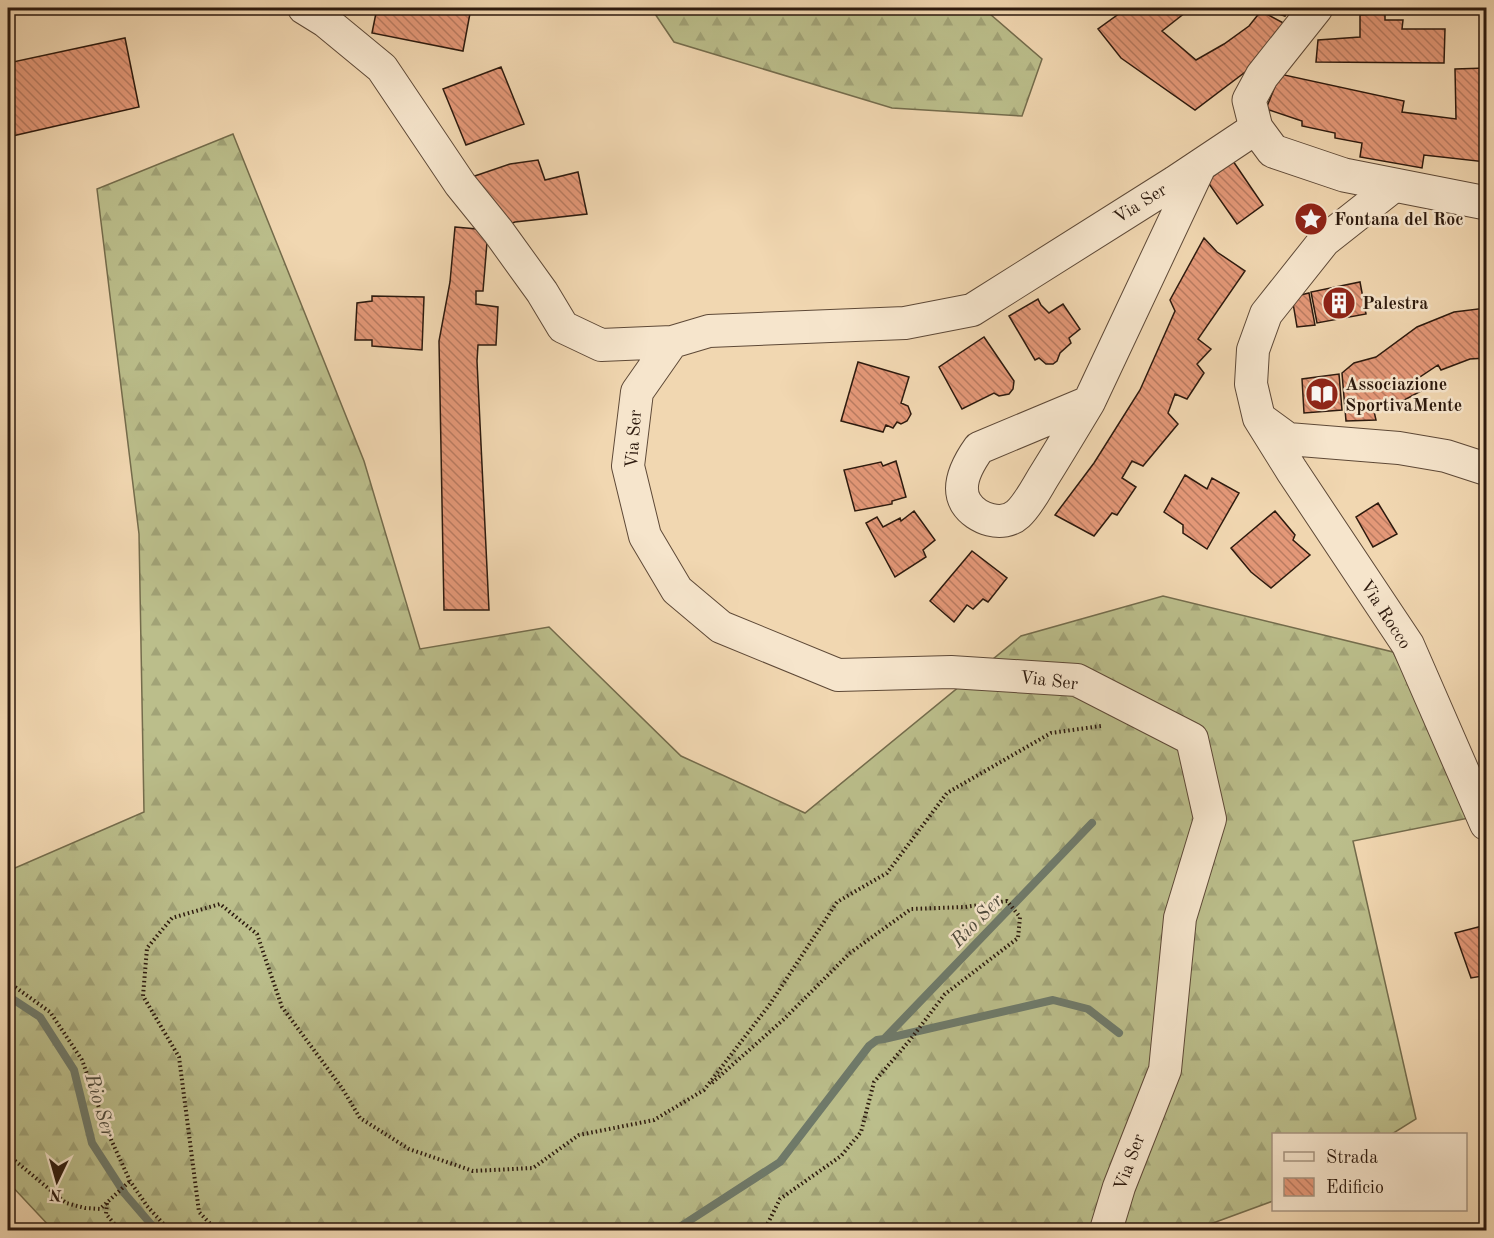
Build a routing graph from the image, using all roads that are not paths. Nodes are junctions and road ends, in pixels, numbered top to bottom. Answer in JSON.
{"nodes":[{"id":1,"x":304,"y":8,"type":"edge"},
{"id":2,"x":1316,"y":8,"type":"edge"},
{"id":3,"x":1256,"y":128,"type":"junction"},
{"id":4,"x":1200,"y":165,"type":"junction"},
{"id":5,"x":1395,"y":185,"type":"junction"},
{"id":6,"x":1486,"y":203,"type":"edge"},
{"id":7,"x":672,"y":342,"type":"junction"},
{"id":8,"x":1089,"y":402,"type":"dead end"},
{"id":9,"x":1259,"y":418,"type":"junction"},
{"id":10,"x":1486,"y":469,"type":"edge"},
{"id":11,"x":1486,"y":824,"type":"edge"},
{"id":12,"x":1106,"y":1230,"type":"edge"}],
"edges":[{"from":1,"to":7,"type":"street","name":"Via Ser"},
{"from":2,"to":3,"type":"street"},
{"from":3,"to":4,"type":"street","name":"Via Ser"},
{"from":3,"to":5,"type":"street"},
{"from":4,"to":7,"type":"street","name":"Via Ser"},
{"from":4,"to":8,"type":"street","name":"Via Ser"},
{"from":5,"to":6,"type":"street"},
{"from":5,"to":9,"type":"street","name":"Via Rocco"},
{"from":7,"to":12,"type":"street","name":"Via Ser"},
{"from":9,"to":10,"type":"street"},
{"from":9,"to":11,"type":"street","name":"Via Rocco"}]}
